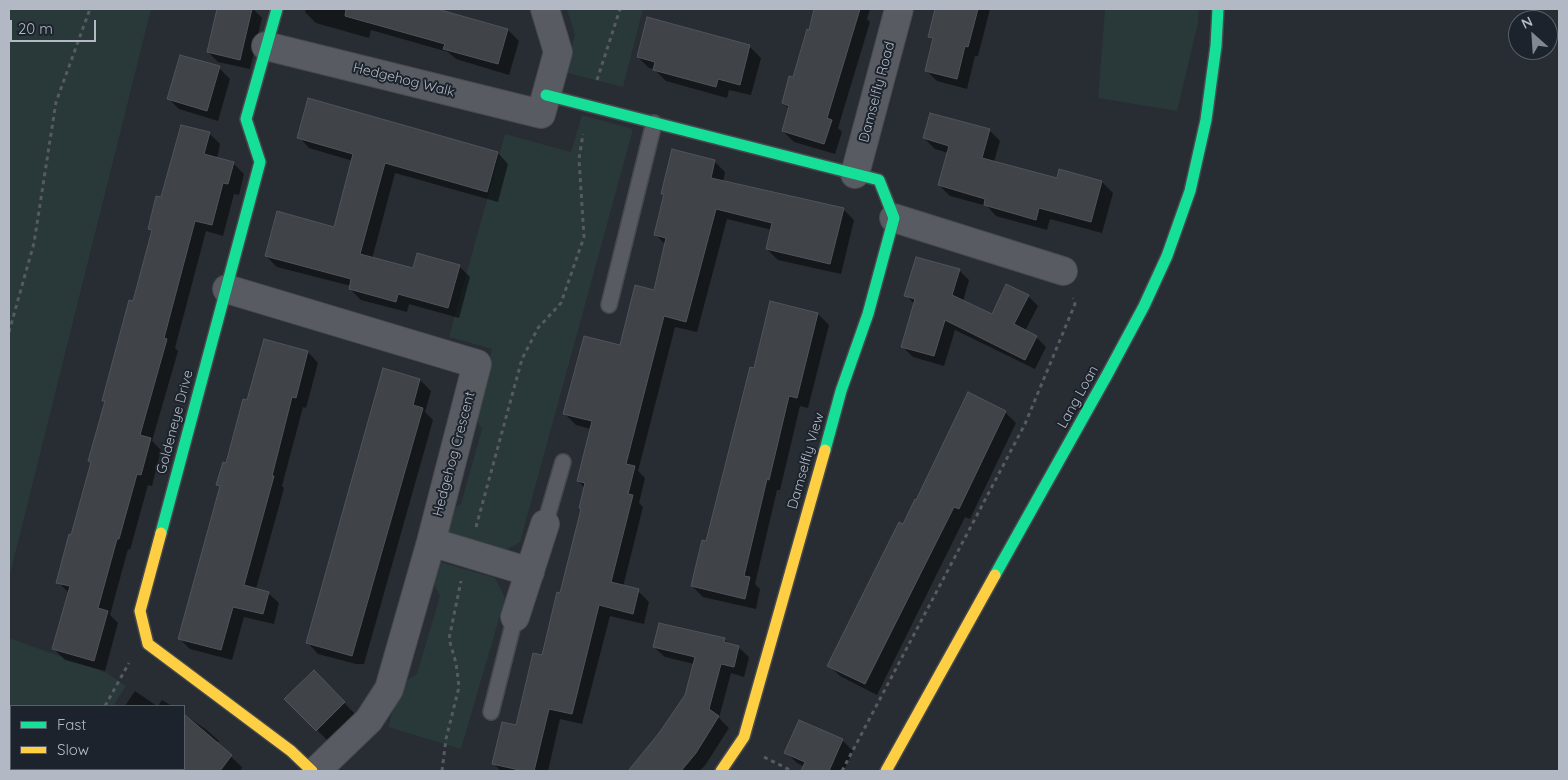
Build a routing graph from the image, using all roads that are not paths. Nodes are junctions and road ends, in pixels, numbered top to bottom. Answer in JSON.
{"nodes":[{"id":1,"x":277,"y":9,"type":"edge"},
{"id":2,"x":545,"y":9,"type":"edge"},
{"id":3,"x":899,"y":9,"type":"edge"},
{"id":4,"x":1218,"y":9,"type":"edge"},
{"id":5,"x":266,"y":46,"type":"junction"},
{"id":6,"x":544,"y":105,"type":"junction"},
{"id":7,"x":654,"y":123,"type":"junction"},
{"id":8,"x":855,"y":174,"type":"junction"},
{"id":9,"x":894,"y":218,"type":"junction"},
{"id":10,"x":1062,"y":271,"type":"road end"},
{"id":11,"x":227,"y":289,"type":"junction"},
{"id":12,"x":609,"y":305,"type":"dead end"},
{"id":13,"x":563,"y":462,"type":"dead end"},
{"id":14,"x":545,"y":524,"type":"joint"},
{"id":15,"x":431,"y":542,"type":"junction"},
{"id":16,"x":530,"y":572,"type":"junction"},
{"id":17,"x":515,"y":617,"type":"joint"},
{"id":18,"x":490,"y":712,"type":"dead end"},
{"id":19,"x":312,"y":771,"type":"edge"},
{"id":20,"x":316,"y":771,"type":"edge"},
{"id":21,"x":722,"y":771,"type":"edge"},
{"id":22,"x":886,"y":771,"type":"edge"}],
"edges":[{"from":1,"to":5,"type":"street","name":"Goldeneye Drive"},
{"from":2,"to":6,"type":"street"},
{"from":3,"to":8,"type":"street","name":"Damselfly Road"},
{"from":4,"to":22,"type":"street","name":"Lang Loan"},
{"from":5,"to":6,"type":"street","name":"Hedgehog Walk"},
{"from":5,"to":11,"type":"street","name":"Goldeneye Drive"},
{"from":6,"to":7,"type":"street"},
{"from":7,"to":8,"type":"street"},
{"from":7,"to":12,"type":"lane"},
{"from":8,"to":9,"type":"street"},
{"from":9,"to":10,"type":"street"},
{"from":9,"to":21,"type":"street","name":"Damselfly View"},
{"from":11,"to":15,"type":"street","name":"Hedgehog Crescent"},
{"from":11,"to":19,"type":"street","name":"Goldeneye Drive"},
{"from":13,"to":14,"type":"lane"},
{"from":14,"to":16,"type":"street"},
{"from":15,"to":16,"type":"street"},
{"from":15,"to":20,"type":"street","name":"Hedgehog Crescent"},
{"from":16,"to":17,"type":"street"},
{"from":17,"to":18,"type":"lane"}]}
